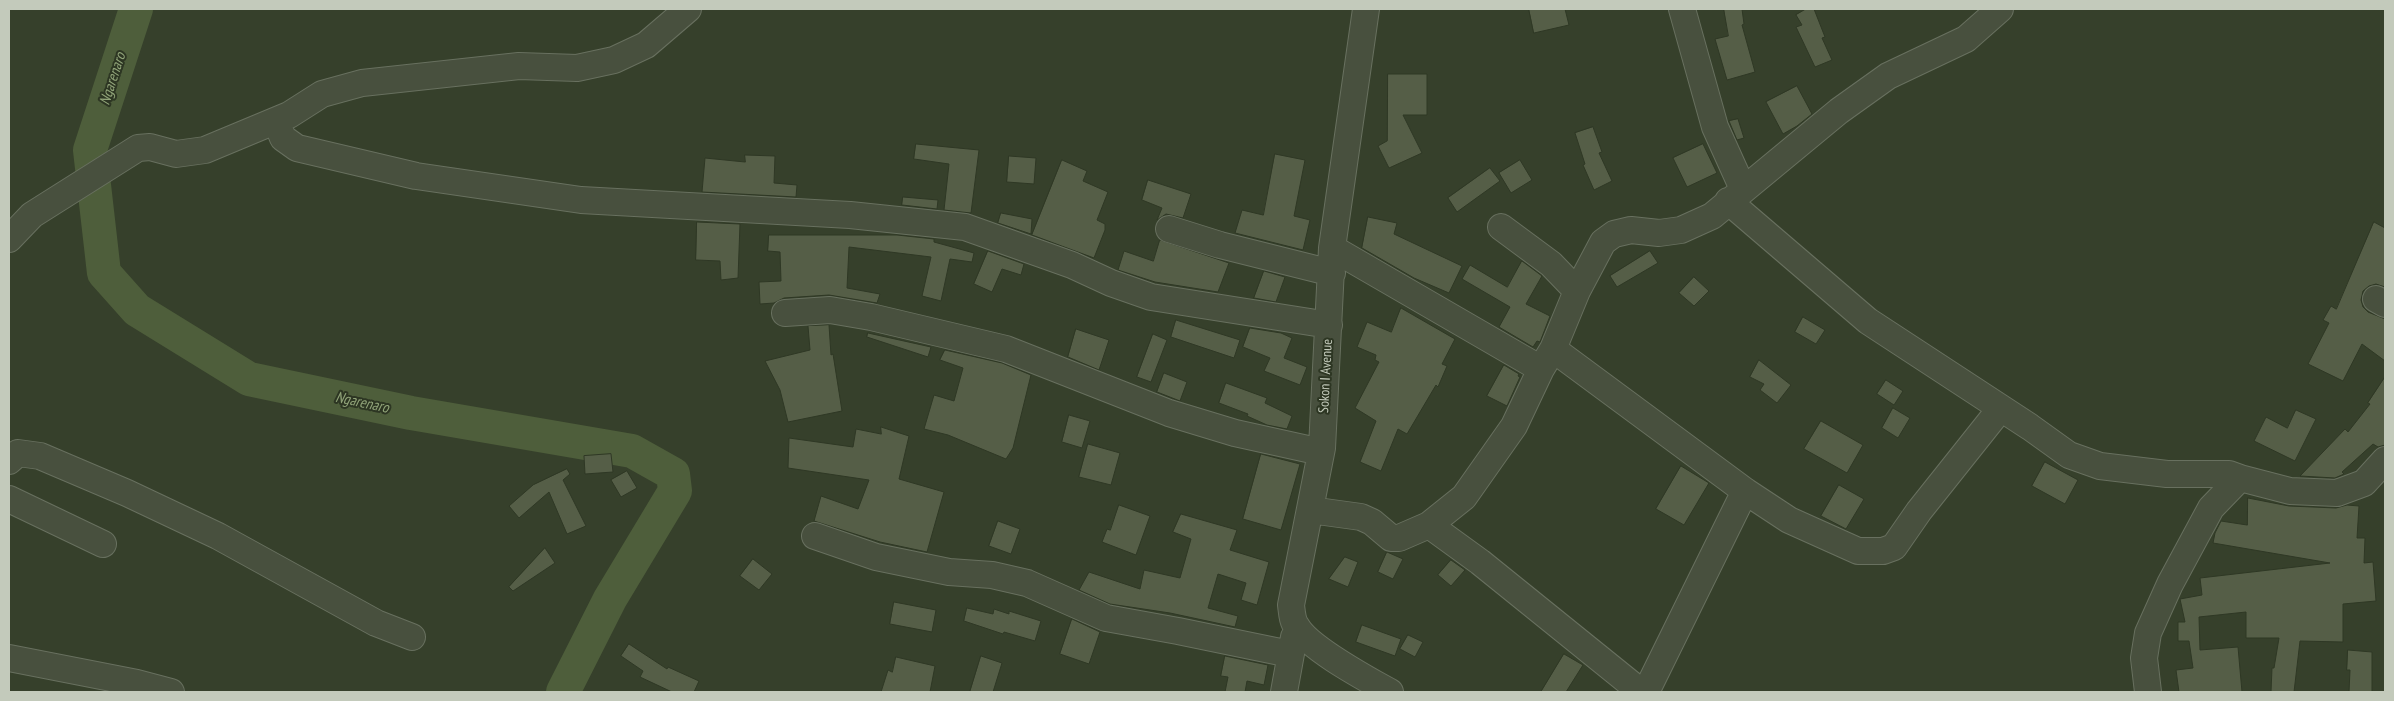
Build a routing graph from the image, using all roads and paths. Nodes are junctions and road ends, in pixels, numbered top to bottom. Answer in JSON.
{"nodes":[{"id":1,"x":688,"y":9,"type":"edge"},
{"id":2,"x":1366,"y":9,"type":"edge"},
{"id":3,"x":1682,"y":9,"type":"edge"},
{"id":4,"x":2000,"y":9,"type":"edge"},
{"id":5,"x":276,"y":121,"type":"junction"},
{"id":6,"x":1735,"y":195,"type":"junction"},
{"id":7,"x":1501,"y":227,"type":"dead end"},
{"id":8,"x":1169,"y":229,"type":"dead end"},
{"id":9,"x":9,"y":238,"type":"edge"},
{"id":10,"x":1332,"y":260,"type":"junction"},
{"id":11,"x":1576,"y":291,"type":"junction"},
{"id":12,"x":785,"y":313,"type":"dead end"},
{"id":13,"x":1328,"y":325,"type":"junction"},
{"id":14,"x":1547,"y":359,"type":"junction"},
{"id":15,"x":2001,"y":408,"type":"junction"},
{"id":16,"x":1321,"y":452,"type":"junction"},
{"id":17,"x":2385,"y":460,"type":"edge"},
{"id":18,"x":9,"y":461,"type":"edge"},
{"id":19,"x":2240,"y":478,"type":"junction"},
{"id":20,"x":1745,"y":492,"type":"junction"},
{"id":21,"x":9,"y":499,"type":"edge"},
{"id":22,"x":1310,"y":510,"type":"junction"},
{"id":23,"x":1429,"y":525,"type":"junction"},
{"id":24,"x":815,"y":536,"type":"dead end"},
{"id":25,"x":103,"y":544,"type":"dead end"},
{"id":26,"x":1296,"y":627,"type":"junction"},
{"id":27,"x":412,"y":637,"type":"dead end"},
{"id":28,"x":1290,"y":654,"type":"junction"},
{"id":29,"x":9,"y":658,"type":"edge"},
{"id":30,"x":171,"y":692,"type":"edge"},
{"id":31,"x":1284,"y":692,"type":"edge"},
{"id":32,"x":1390,"y":692,"type":"edge"},
{"id":33,"x":1641,"y":692,"type":"edge"},
{"id":34,"x":1646,"y":692,"type":"edge"},
{"id":35,"x":2148,"y":692,"type":"edge"}],
"edges":[{"from":1,"to":5,"type":"street"},
{"from":2,"to":10,"type":"street","name":"Sokon I Avenue"},
{"from":3,"to":6,"type":"street"},
{"from":4,"to":6,"type":"street"},
{"from":5,"to":9,"type":"street"},
{"from":5,"to":13,"type":"street"},
{"from":6,"to":11,"type":"street"},
{"from":6,"to":15,"type":"street"},
{"from":7,"to":11,"type":"street"},
{"from":8,"to":10,"type":"street"},
{"from":10,"to":13,"type":"street","name":"Sokon I Avenue"},
{"from":10,"to":14,"type":"street"},
{"from":11,"to":14,"type":"street"},
{"from":12,"to":16,"type":"street"},
{"from":13,"to":16,"type":"street","name":"Sokon I Avenue"},
{"from":14,"to":20,"type":"street"},
{"from":14,"to":23,"type":"street"},
{"from":15,"to":19,"type":"street"},
{"from":15,"to":20,"type":"street"},
{"from":16,"to":22,"type":"street","name":"Sokon I Avenue"},
{"from":17,"to":19,"type":"street"},
{"from":18,"to":27,"type":"street"},
{"from":19,"to":35,"type":"street"},
{"from":20,"to":34,"type":"street"},
{"from":21,"to":25,"type":"street"},
{"from":22,"to":23,"type":"street"},
{"from":22,"to":26,"type":"street","name":"Sokon I Avenue"},
{"from":23,"to":33,"type":"street"},
{"from":24,"to":28,"type":"street"},
{"from":26,"to":28,"type":"street"},
{"from":26,"to":32,"type":"street"},
{"from":28,"to":31,"type":"street"},
{"from":29,"to":30,"type":"street"}]}
